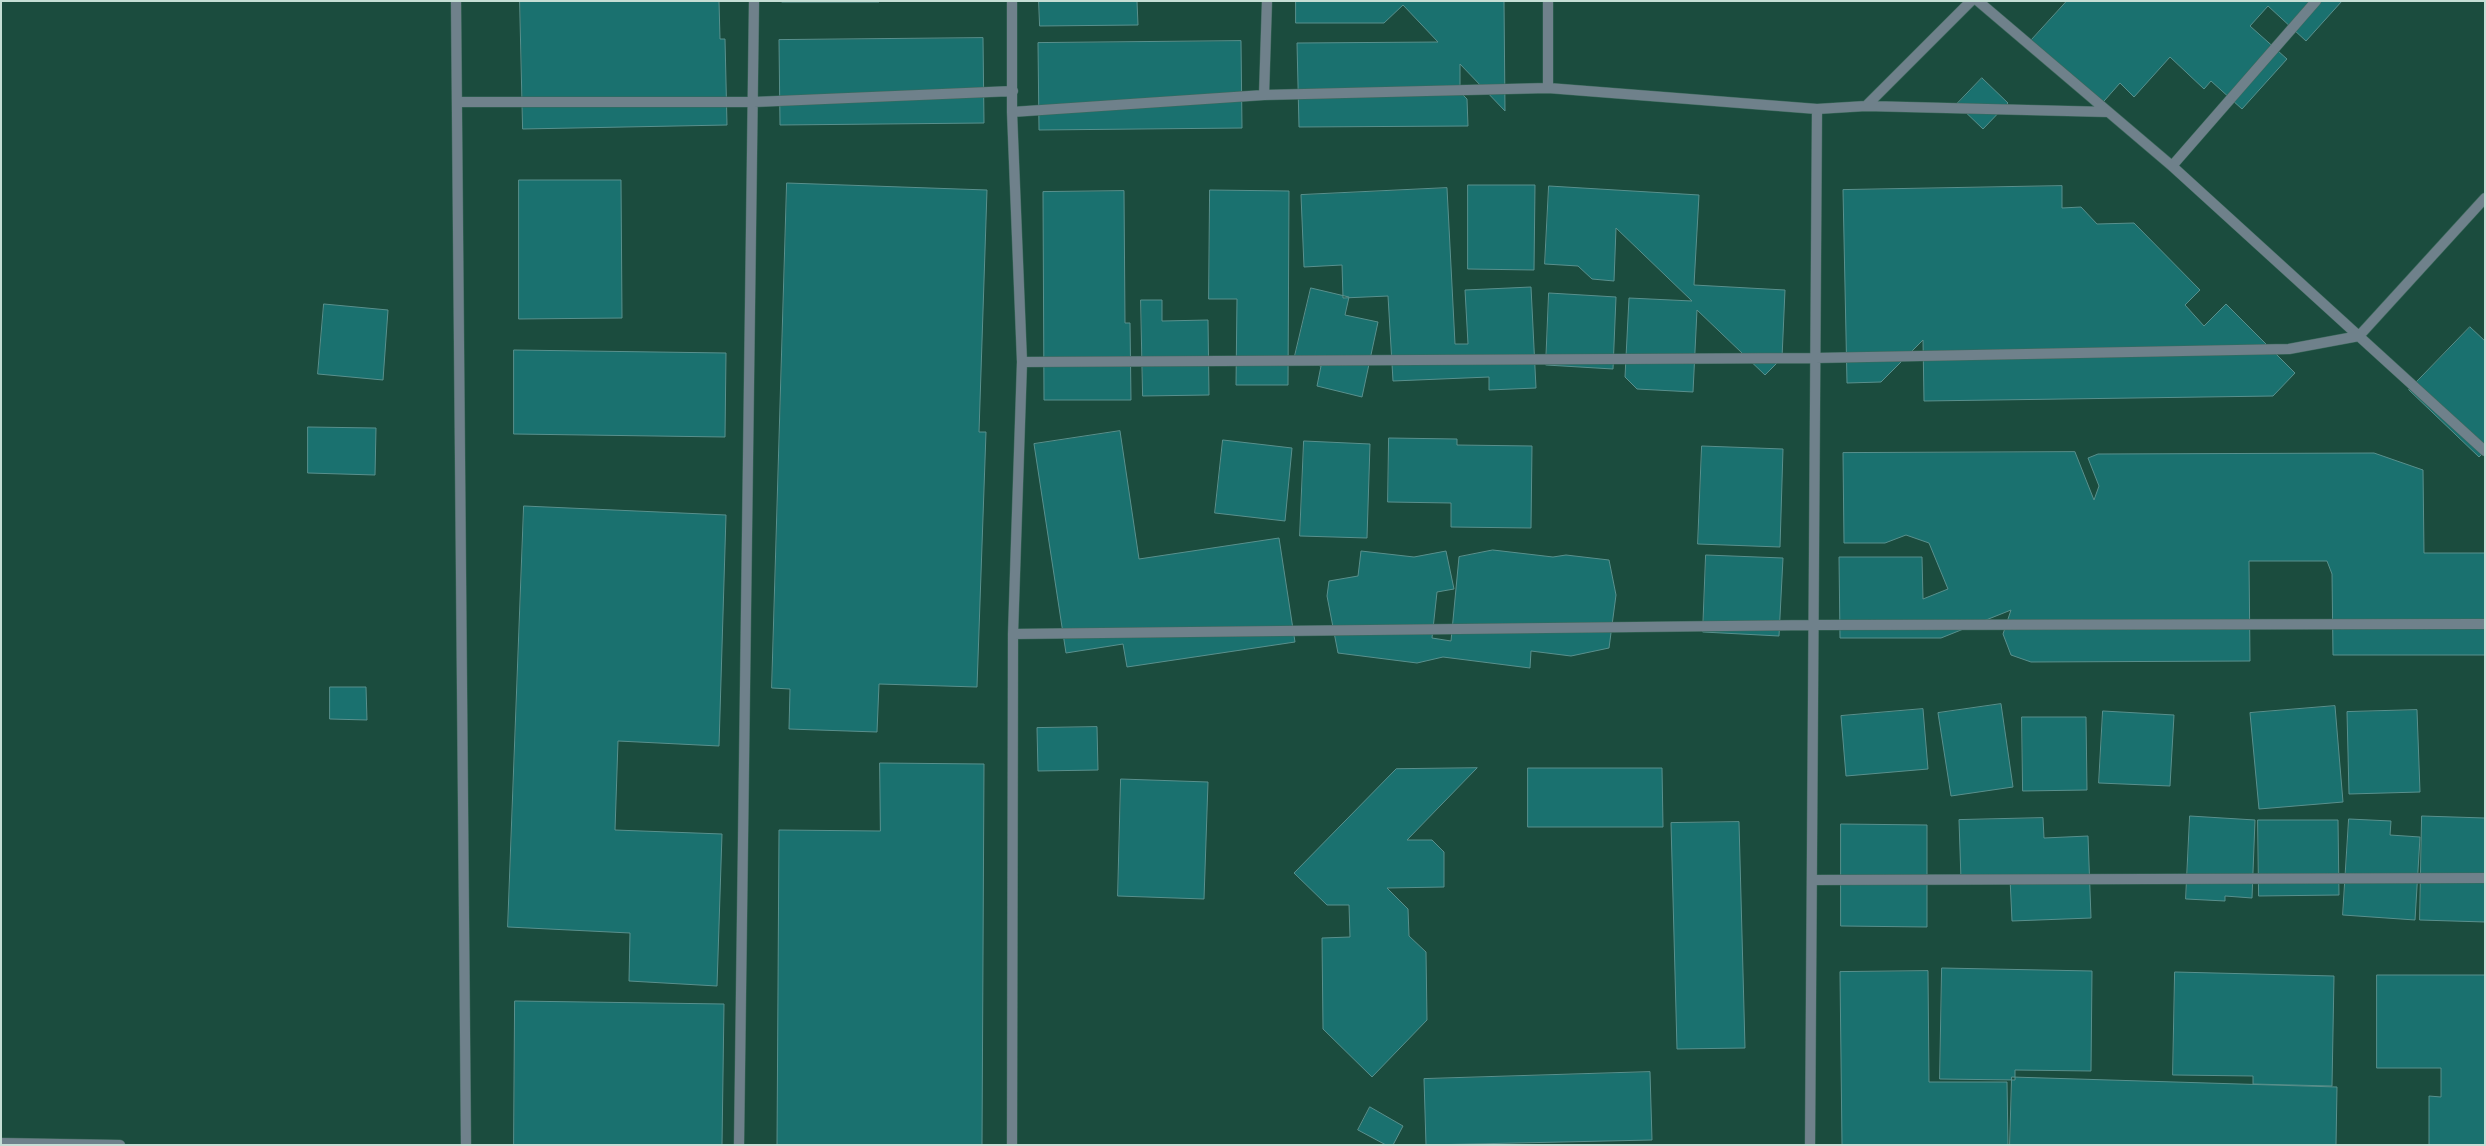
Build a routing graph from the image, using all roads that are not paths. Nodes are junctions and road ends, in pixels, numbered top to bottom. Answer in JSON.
{"nodes":[{"id":1,"x":456,"y":1,"type":"edge"},
{"id":2,"x":754,"y":1,"type":"edge"},
{"id":3,"x":1012,"y":1,"type":"edge"},
{"id":4,"x":1267,"y":1,"type":"edge"},
{"id":5,"x":1548,"y":1,"type":"edge"},
{"id":6,"x":1971,"y":1,"type":"edge"},
{"id":7,"x":1978,"y":1,"type":"edge"},
{"id":8,"x":2316,"y":1,"type":"edge"},
{"id":9,"x":1548,"y":88,"type":"junction"},
{"id":10,"x":1013,"y":92,"type":"junction"},
{"id":11,"x":1264,"y":95,"type":"junction"},
{"id":12,"x":459,"y":102,"type":"junction"},
{"id":13,"x":754,"y":102,"type":"junction"},
{"id":14,"x":1866,"y":106,"type":"junction"},
{"id":15,"x":1817,"y":109,"type":"junction"},
{"id":16,"x":1012,"y":112,"type":"junction"},
{"id":17,"x":2108,"y":112,"type":"junction"},
{"id":18,"x":2172,"y":166,"type":"junction"},
{"id":19,"x":2485,"y":198,"type":"edge"},
{"id":20,"x":2359,"y":336,"type":"junction"},
{"id":21,"x":1815,"y":358,"type":"junction"},
{"id":22,"x":1022,"y":362,"type":"junction"},
{"id":23,"x":2485,"y":451,"type":"edge"},
{"id":24,"x":2485,"y":624,"type":"edge"},
{"id":25,"x":1814,"y":626,"type":"junction"},
{"id":26,"x":1013,"y":634,"type":"junction"},
{"id":27,"x":2485,"y":878,"type":"edge"},
{"id":28,"x":1812,"y":880,"type":"junction"},
{"id":29,"x":1,"y":1143,"type":"edge"},
{"id":30,"x":120,"y":1145,"type":"edge"},
{"id":31,"x":466,"y":1145,"type":"edge"},
{"id":32,"x":739,"y":1145,"type":"edge"},
{"id":33,"x":1012,"y":1145,"type":"edge"},
{"id":34,"x":1810,"y":1145,"type":"edge"}],
"edges":[{"from":1,"to":12,"type":"street"},
{"from":2,"to":13,"type":"street"},
{"from":3,"to":10,"type":"street"},
{"from":4,"to":11,"type":"street"},
{"from":5,"to":9,"type":"street"},
{"from":6,"to":14,"type":"street"},
{"from":7,"to":17,"type":"street"},
{"from":8,"to":18,"type":"street"},
{"from":9,"to":11,"type":"street"},
{"from":9,"to":15,"type":"street"},
{"from":10,"to":13,"type":"street"},
{"from":10,"to":16,"type":"street"},
{"from":11,"to":16,"type":"street"},
{"from":12,"to":13,"type":"street"},
{"from":12,"to":31,"type":"street"},
{"from":13,"to":32,"type":"street"},
{"from":14,"to":15,"type":"street"},
{"from":14,"to":17,"type":"street"},
{"from":15,"to":21,"type":"street"},
{"from":16,"to":22,"type":"street"},
{"from":17,"to":18,"type":"street"},
{"from":18,"to":20,"type":"street"},
{"from":19,"to":20,"type":"street"},
{"from":20,"to":21,"type":"street"},
{"from":20,"to":23,"type":"street"},
{"from":21,"to":22,"type":"street"},
{"from":21,"to":25,"type":"street"},
{"from":22,"to":26,"type":"street"},
{"from":24,"to":25,"type":"street"},
{"from":25,"to":26,"type":"street"},
{"from":25,"to":28,"type":"street"},
{"from":26,"to":33,"type":"street"},
{"from":27,"to":28,"type":"street"},
{"from":28,"to":34,"type":"street"},
{"from":29,"to":30,"type":"street"}]}
